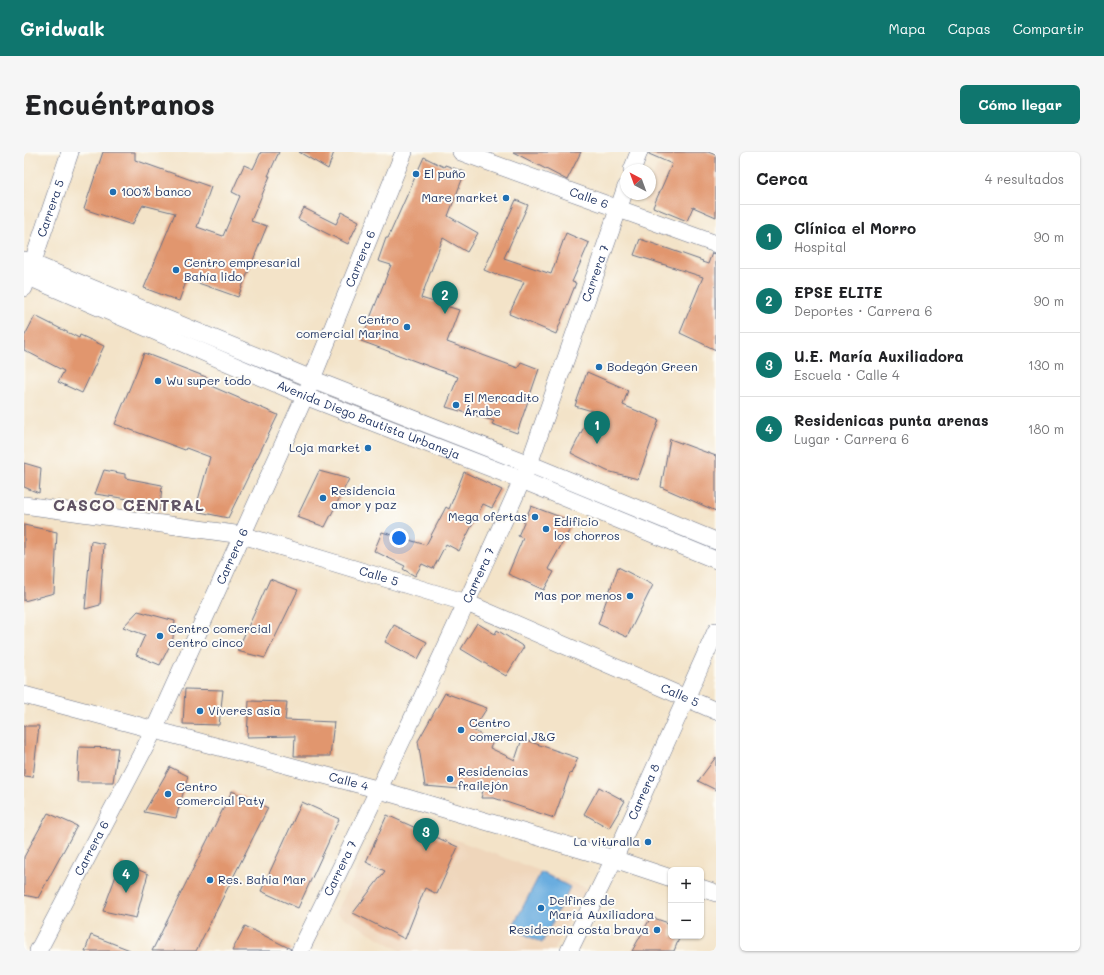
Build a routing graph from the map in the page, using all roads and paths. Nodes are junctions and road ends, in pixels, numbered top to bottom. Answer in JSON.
{"nodes":[{"id":1,"x":70,"y":152,"type":"edge"},
{"id":2,"x":404,"y":152,"type":"edge"},
{"id":3,"x":461,"y":152,"type":"edge"},
{"id":4,"x":639,"y":152,"type":"edge"},
{"id":5,"x":634,"y":164,"type":"edge"},
{"id":6,"x":622,"y":200,"type":"edge"},
{"id":7,"x":619,"y":208,"type":"junction"},
{"id":8,"x":716,"y":244,"type":"edge"},
{"id":9,"x":27,"y":273,"type":"edge"},
{"id":10,"x":312,"y":380,"type":"junction"},
{"id":11,"x":305,"y":396,"type":"junction"},
{"id":12,"x":529,"y":464,"type":"junction"},
{"id":13,"x":522,"y":480,"type":"junction"},
{"id":14,"x":24,"y":504,"type":"edge"},
{"id":15,"x":242,"y":535,"type":"junction"},
{"id":16,"x":716,"y":541,"type":"edge"},
{"id":17,"x":716,"y":560,"type":"edge"},
{"id":18,"x":468,"y":603,"type":"junction"},
{"id":19,"x":716,"y":632,"type":"edge"},
{"id":20,"x":24,"y":695,"type":"edge"},
{"id":21,"x":687,"y":697,"type":"junction"},
{"id":22,"x":716,"y":711,"type":"edge"},
{"id":23,"x":154,"y":730,"type":"junction"},
{"id":24,"x":380,"y":790,"type":"junction"},
{"id":25,"x":614,"y":859,"type":"junction"},
{"id":26,"x":668,"y":877,"type":"edge"},
{"id":27,"x":704,"y":889,"type":"edge"},
{"id":28,"x":716,"y":893,"type":"edge"},
{"id":29,"x":38,"y":951,"type":"edge"},
{"id":30,"x":300,"y":951,"type":"edge"},
{"id":31,"x":569,"y":951,"type":"edge"}],
"edges":[{"from":1,"to":9,"type":"street","name":"Carrera 5"},
{"from":2,"to":10,"type":"street","name":"Carrera 6"},
{"from":3,"to":7,"type":"street","name":"Calle 6"},
{"from":4,"to":5,"type":"street"},
{"from":6,"to":7,"type":"street","name":"Carrera 7"},
{"from":7,"to":8,"type":"street","name":"Calle 6"},
{"from":7,"to":12,"type":"street","name":"Carrera 7"},
{"from":9,"to":10,"type":"street","name":"Avenida Diego Bautista Urbaneja"},
{"from":9,"to":11,"type":"street","name":"Avenida Diego Bautista Urbaneja"},
{"from":10,"to":11,"type":"street","name":"Carrera 6"},
{"from":10,"to":12,"type":"street","name":"Avenida Diego Bautista Urbaneja"},
{"from":11,"to":13,"type":"street","name":"Avenida Diego Bautista Urbaneja"},
{"from":11,"to":15,"type":"street","name":"Carrera 6"},
{"from":12,"to":13,"type":"street","name":"Carrera 7"},
{"from":12,"to":16,"type":"street","name":"Avenida Diego Bautista Urbaneja"},
{"from":13,"to":17,"type":"street","name":"Avenida Diego Bautista Urbaneja"},
{"from":13,"to":18,"type":"street","name":"Carrera 7"},
{"from":14,"to":15,"type":"street","name":"Calle 5"},
{"from":15,"to":18,"type":"street","name":"Calle 5"},
{"from":15,"to":23,"type":"street","name":"Carrera 6"},
{"from":18,"to":21,"type":"street","name":"Calle 5"},
{"from":18,"to":24,"type":"street","name":"Carrera 7"},
{"from":19,"to":21,"type":"street","name":"Carrera 8"},
{"from":20,"to":23,"type":"street","name":"Calle 4"},
{"from":21,"to":22,"type":"street","name":"Calle 5"},
{"from":21,"to":25,"type":"street","name":"Carrera 8"},
{"from":23,"to":24,"type":"street","name":"Calle 4"},
{"from":23,"to":29,"type":"street","name":"Carrera 6"},
{"from":24,"to":25,"type":"street","name":"Calle 4"},
{"from":24,"to":30,"type":"street","name":"Carrera 7"},
{"from":25,"to":26,"type":"street","name":"Calle 4"},
{"from":25,"to":31,"type":"street","name":"Carrera 8"},
{"from":27,"to":28,"type":"street"}]}
